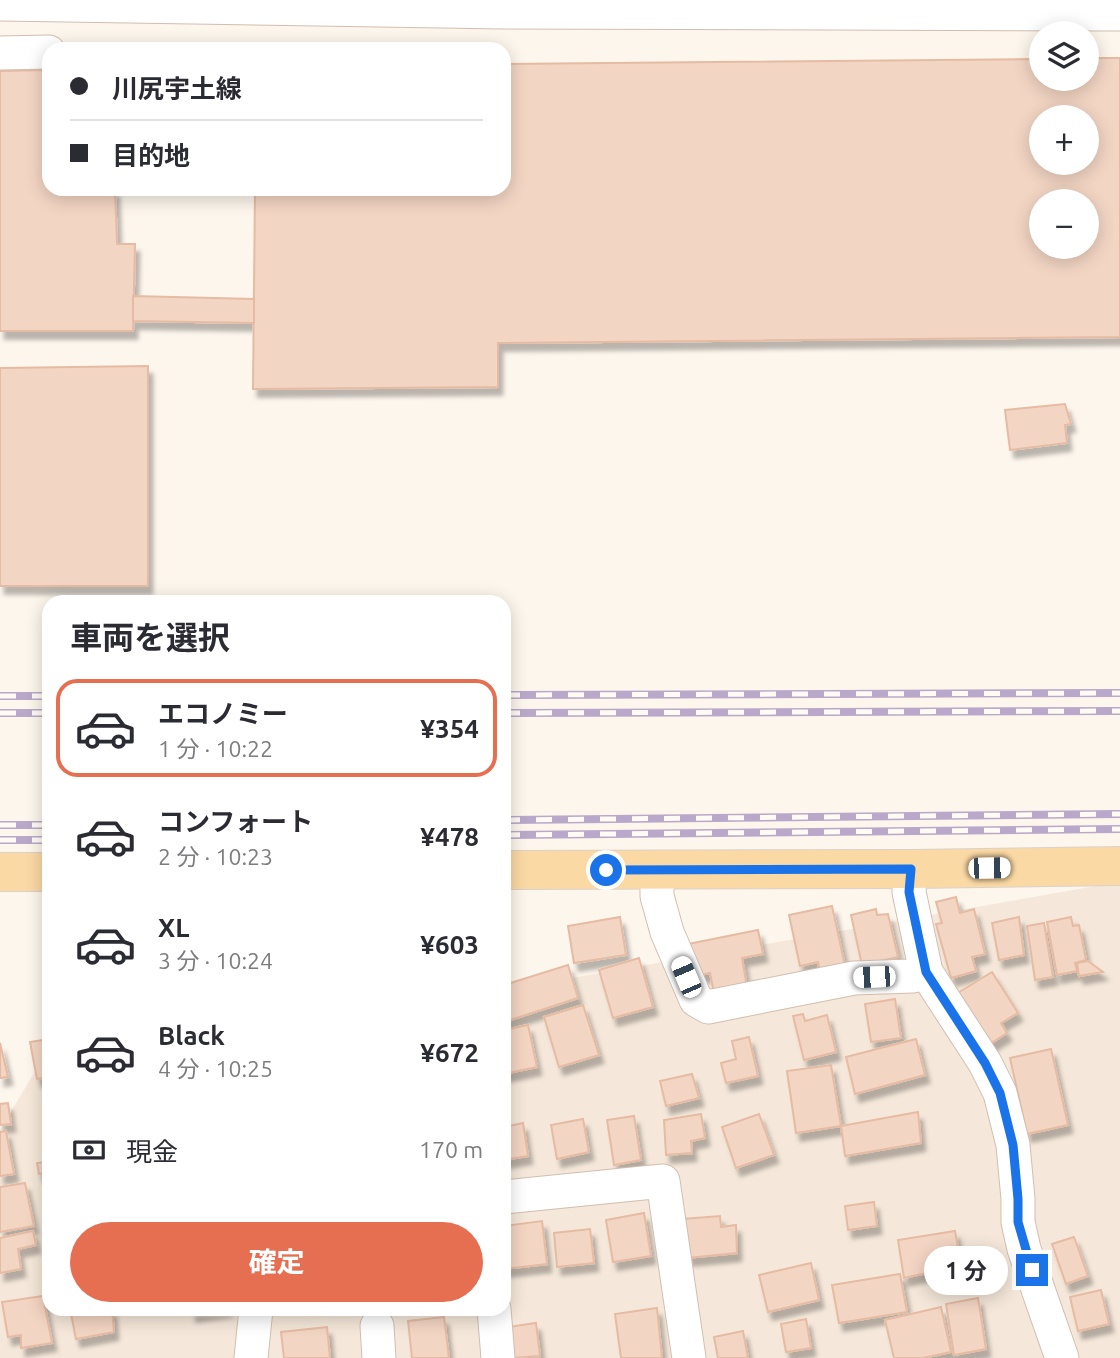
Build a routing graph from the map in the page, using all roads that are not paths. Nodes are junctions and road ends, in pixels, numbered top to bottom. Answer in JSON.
{"nodes":[{"id":1,"x":0,"y":4,"type":"edge"},
{"id":2,"x":502,"y":6,"type":"edge"},
{"id":3,"x":1120,"y":13,"type":"edge"},
{"id":4,"x":0,"y":52,"type":"edge"},
{"id":5,"x":42,"y":52,"type":"edge"},
{"id":6,"x":1120,"y":866,"type":"edge"},
{"id":7,"x":911,"y":869,"type":"junction"},
{"id":8,"x":511,"y":870,"type":"edge"},
{"id":9,"x":657,"y":870,"type":"junction"},
{"id":10,"x":42,"y":872,"type":"edge"},
{"id":11,"x":0,"y":873,"type":"edge"},
{"id":12,"x":926,"y":972,"type":"junction"},
{"id":13,"x":511,"y":1196,"type":"edge"},
{"id":14,"x":255,"y":1316,"type":"edge"},
{"id":15,"x":495,"y":1316,"type":"edge"},
{"id":16,"x":251,"y":1358,"type":"edge"},
{"id":17,"x":498,"y":1358,"type":"edge"},
{"id":18,"x":689,"y":1358,"type":"edge"},
{"id":19,"x":1062,"y":1358,"type":"edge"}],
"edges":[{"from":1,"to":2,"type":"street"},
{"from":2,"to":3,"type":"street"},
{"from":4,"to":5,"type":"street"},
{"from":6,"to":7,"type":"main road"},
{"from":7,"to":9,"type":"main road"},
{"from":7,"to":12,"type":"street"},
{"from":8,"to":9,"type":"main road"},
{"from":9,"to":12,"type":"street"},
{"from":10,"to":11,"type":"main road"},
{"from":12,"to":19,"type":"street"},
{"from":13,"to":18,"type":"street"},
{"from":14,"to":16,"type":"street"},
{"from":15,"to":17,"type":"street"}]}
